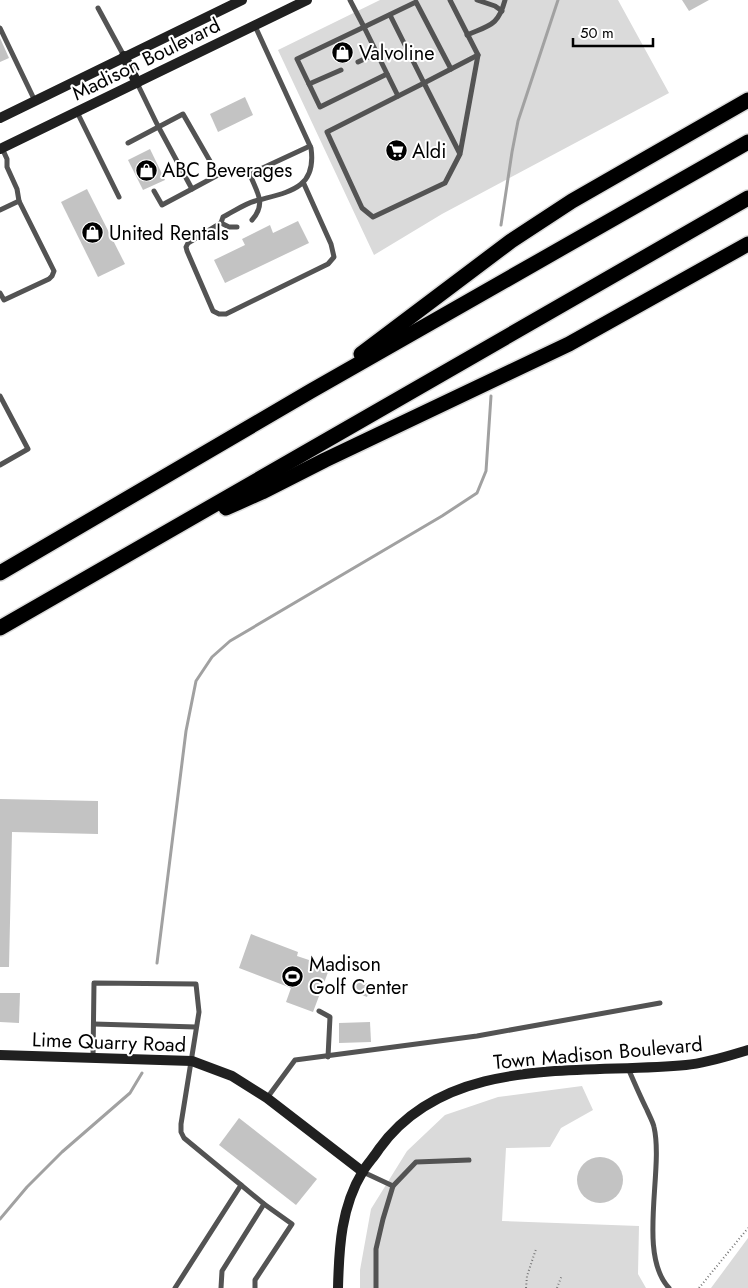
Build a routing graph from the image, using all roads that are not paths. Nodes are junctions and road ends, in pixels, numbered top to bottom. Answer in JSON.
{"nodes":[{"id":1,"x":242,"y":0,"type":"edge"},
{"id":2,"x":306,"y":0,"type":"edge"},
{"id":3,"x":350,"y":0,"type":"edge"},
{"id":4,"x":450,"y":0,"type":"edge"},
{"id":5,"x":477,"y":0,"type":"edge"},
{"id":6,"x":505,"y":0,"type":"edge"},
{"id":7,"x":98,"y":8,"type":"dead end"},
{"id":8,"x":502,"y":11,"type":"junction"},
{"id":9,"x":390,"y":15,"type":"junction"},
{"id":10,"x":254,"y":26,"type":"junction"},
{"id":11,"x":364,"y":27,"type":"junction"},
{"id":12,"x":0,"y":28,"type":"edge"},
{"id":13,"x":468,"y":35,"type":"junction"},
{"id":14,"x":377,"y":53,"type":"junction"},
{"id":15,"x":478,"y":55,"type":"junction"},
{"id":16,"x":124,"y":56,"type":"junction"},
{"id":17,"x":358,"y":62,"type":"dead end"},
{"id":18,"x":451,"y":69,"type":"junction"},
{"id":19,"x":342,"y":70,"type":"dead end"},
{"id":20,"x":387,"y":74,"type":"junction"},
{"id":21,"x":137,"y":82,"type":"junction"},
{"id":22,"x":424,"y":83,"type":"junction"},
{"id":23,"x":309,"y":84,"type":"junction"},
{"id":24,"x":398,"y":96,"type":"junction"},
{"id":25,"x":748,"y":100,"type":"edge"},
{"id":26,"x":35,"y":101,"type":"junction"},
{"id":27,"x":76,"y":112,"type":"junction"},
{"id":28,"x":0,"y":118,"type":"edge"},
{"id":29,"x":158,"y":126,"type":"junction"},
{"id":30,"x":748,"y":142,"type":"edge"},
{"id":31,"x":128,"y":143,"type":"dead end"},
{"id":32,"x":310,"y":146,"type":"junction"},
{"id":33,"x":1,"y":149,"type":"edge"},
{"id":34,"x":460,"y":154,"type":"junction"},
{"id":35,"x":304,"y":184,"type":"junction"},
{"id":36,"x":192,"y":188,"type":"junction"},
{"id":37,"x":154,"y":191,"type":"dead end"},
{"id":38,"x":119,"y":197,"type":"dead end"},
{"id":39,"x":748,"y":198,"type":"edge"},
{"id":40,"x":261,"y":200,"type":"junction"},
{"id":41,"x":19,"y":202,"type":"junction"},
{"id":42,"x":0,"y":210,"type":"edge"},
{"id":43,"x":252,"y":220,"type":"dead end"},
{"id":44,"x":221,"y":223,"type":"junction"},
{"id":45,"x":237,"y":227,"type":"dead end"},
{"id":46,"x":748,"y":244,"type":"edge"},
{"id":47,"x":0,"y":293,"type":"edge"},
{"id":48,"x":2,"y":301,"type":"edge"},
{"id":49,"x":311,"y":391,"type":"junction"},
{"id":50,"x":0,"y":396,"type":"edge"},
{"id":51,"x":0,"y":465,"type":"edge"},
{"id":52,"x":163,"y":535,"type":"junction"},
{"id":53,"x":0,"y":573,"type":"edge"},
{"id":54,"x":0,"y":628,"type":"edge"},
{"id":55,"x":660,"y":1003,"type":"dead end"},
{"id":56,"x":319,"y":1011,"type":"dead end"},
{"id":57,"x":94,"y":1024,"type":"junction"},
{"id":58,"x":196,"y":1026,"type":"junction"},
{"id":59,"x":748,"y":1050,"type":"edge"},
{"id":60,"x":0,"y":1055,"type":"edge"},
{"id":61,"x":328,"y":1057,"type":"junction"},
{"id":62,"x":93,"y":1058,"type":"junction"},
{"id":63,"x":192,"y":1061,"type":"junction"},
{"id":64,"x":628,"y":1068,"type":"junction"},
{"id":65,"x":267,"y":1098,"type":"junction"},
{"id":66,"x":469,"y":1160,"type":"dead end"},
{"id":67,"x":363,"y":1172,"type":"junction"},
{"id":68,"x":241,"y":1185,"type":"junction"},
{"id":69,"x":393,"y":1186,"type":"junction"},
{"id":70,"x":264,"y":1204,"type":"junction"},
{"id":71,"x":175,"y":1288,"type":"edge"},
{"id":72,"x":221,"y":1288,"type":"edge"},
{"id":73,"x":255,"y":1288,"type":"edge"},
{"id":74,"x":338,"y":1288,"type":"edge"},
{"id":75,"x":376,"y":1288,"type":"edge"},
{"id":76,"x":669,"y":1288,"type":"edge"}],
"edges":[{"from":1,"to":16,"type":"street","name":"Madison Boulevard"},
{"from":2,"to":10,"type":"street","name":"Madison Boulevard"},
{"from":3,"to":11,"type":"lane"},
{"from":4,"to":13,"type":"lane"},
{"from":5,"to":8,"type":"lane"},
{"from":6,"to":8,"type":"lane"},
{"from":7,"to":16,"type":"lane"},
{"from":8,"to":13,"type":"lane"},
{"from":9,"to":11,"type":"lane"},
{"from":9,"to":18,"type":"lane"},
{"from":9,"to":22,"type":"lane"},
{"from":10,"to":21,"type":"street","name":"Madison Boulevard"},
{"from":10,"to":32,"type":"lane"},
{"from":11,"to":14,"type":"lane"},
{"from":11,"to":23,"type":"lane"},
{"from":12,"to":26,"type":"lane"},
{"from":13,"to":15,"type":"lane"},
{"from":14,"to":17,"type":"lane"},
{"from":14,"to":20,"type":"lane"},
{"from":15,"to":18,"type":"lane"},
{"from":15,"to":34,"type":"lane"},
{"from":16,"to":21,"type":"street"},
{"from":16,"to":26,"type":"street","name":"Madison Boulevard"},
{"from":18,"to":22,"type":"lane"},
{"from":19,"to":23,"type":"lane"},
{"from":20,"to":23,"type":"lane"},
{"from":20,"to":24,"type":"lane"},
{"from":21,"to":27,"type":"street","name":"Madison Boulevard"},
{"from":21,"to":29,"type":"lane"},
{"from":22,"to":24,"type":"lane"},
{"from":22,"to":34,"type":"lane"},
{"from":24,"to":34,"type":"lane"},
{"from":25,"to":49,"type":"highway"},
{"from":26,"to":28,"type":"street","name":"Madison Boulevard"},
{"from":27,"to":33,"type":"street","name":"Madison Boulevard"},
{"from":27,"to":38,"type":"lane"},
{"from":29,"to":31,"type":"lane"},
{"from":29,"to":36,"type":"lane"},
{"from":29,"to":36,"type":"lane"},
{"from":30,"to":49,"type":"highway"},
{"from":32,"to":35,"type":"lane"},
{"from":32,"to":40,"type":"lane"},
{"from":33,"to":41,"type":"lane"},
{"from":35,"to":40,"type":"lane"},
{"from":35,"to":44,"type":"lane"},
{"from":36,"to":37,"type":"lane"},
{"from":39,"to":52,"type":"highway"},
{"from":40,"to":43,"type":"lane"},
{"from":40,"to":44,"type":"lane"},
{"from":41,"to":42,"type":"lane"},
{"from":41,"to":48,"type":"lane"},
{"from":44,"to":45,"type":"lane"},
{"from":46,"to":52,"type":"highway"},
{"from":47,"to":48,"type":"lane"},
{"from":49,"to":53,"type":"highway"},
{"from":50,"to":51,"type":"lane"},
{"from":52,"to":54,"type":"highway"},
{"from":55,"to":61,"type":"lane"},
{"from":56,"to":61,"type":"lane"},
{"from":57,"to":58,"type":"lane"},
{"from":57,"to":58,"type":"lane"},
{"from":57,"to":62,"type":"lane"},
{"from":58,"to":63,"type":"lane"},
{"from":59,"to":64,"type":"street","name":"Town Madison Boulevard"},
{"from":60,"to":62,"type":"street","name":"Lime Quarry Road"},
{"from":61,"to":65,"type":"lane"},
{"from":62,"to":63,"type":"street","name":"Lime Quarry Road"},
{"from":63,"to":65,"type":"street","name":"Lime Quarry Road"},
{"from":63,"to":68,"type":"lane"},
{"from":64,"to":67,"type":"street","name":"Town Madison Boulevard"},
{"from":64,"to":76,"type":"lane"},
{"from":65,"to":67,"type":"street","name":"Lime Quarry Road"},
{"from":66,"to":69,"type":"lane"},
{"from":67,"to":69,"type":"lane"},
{"from":67,"to":74,"type":"street","name":"Town Madison Boulevard"},
{"from":68,"to":70,"type":"lane"},
{"from":68,"to":71,"type":"lane"},
{"from":69,"to":75,"type":"lane"},
{"from":70,"to":72,"type":"lane"},
{"from":70,"to":73,"type":"lane"}]}
